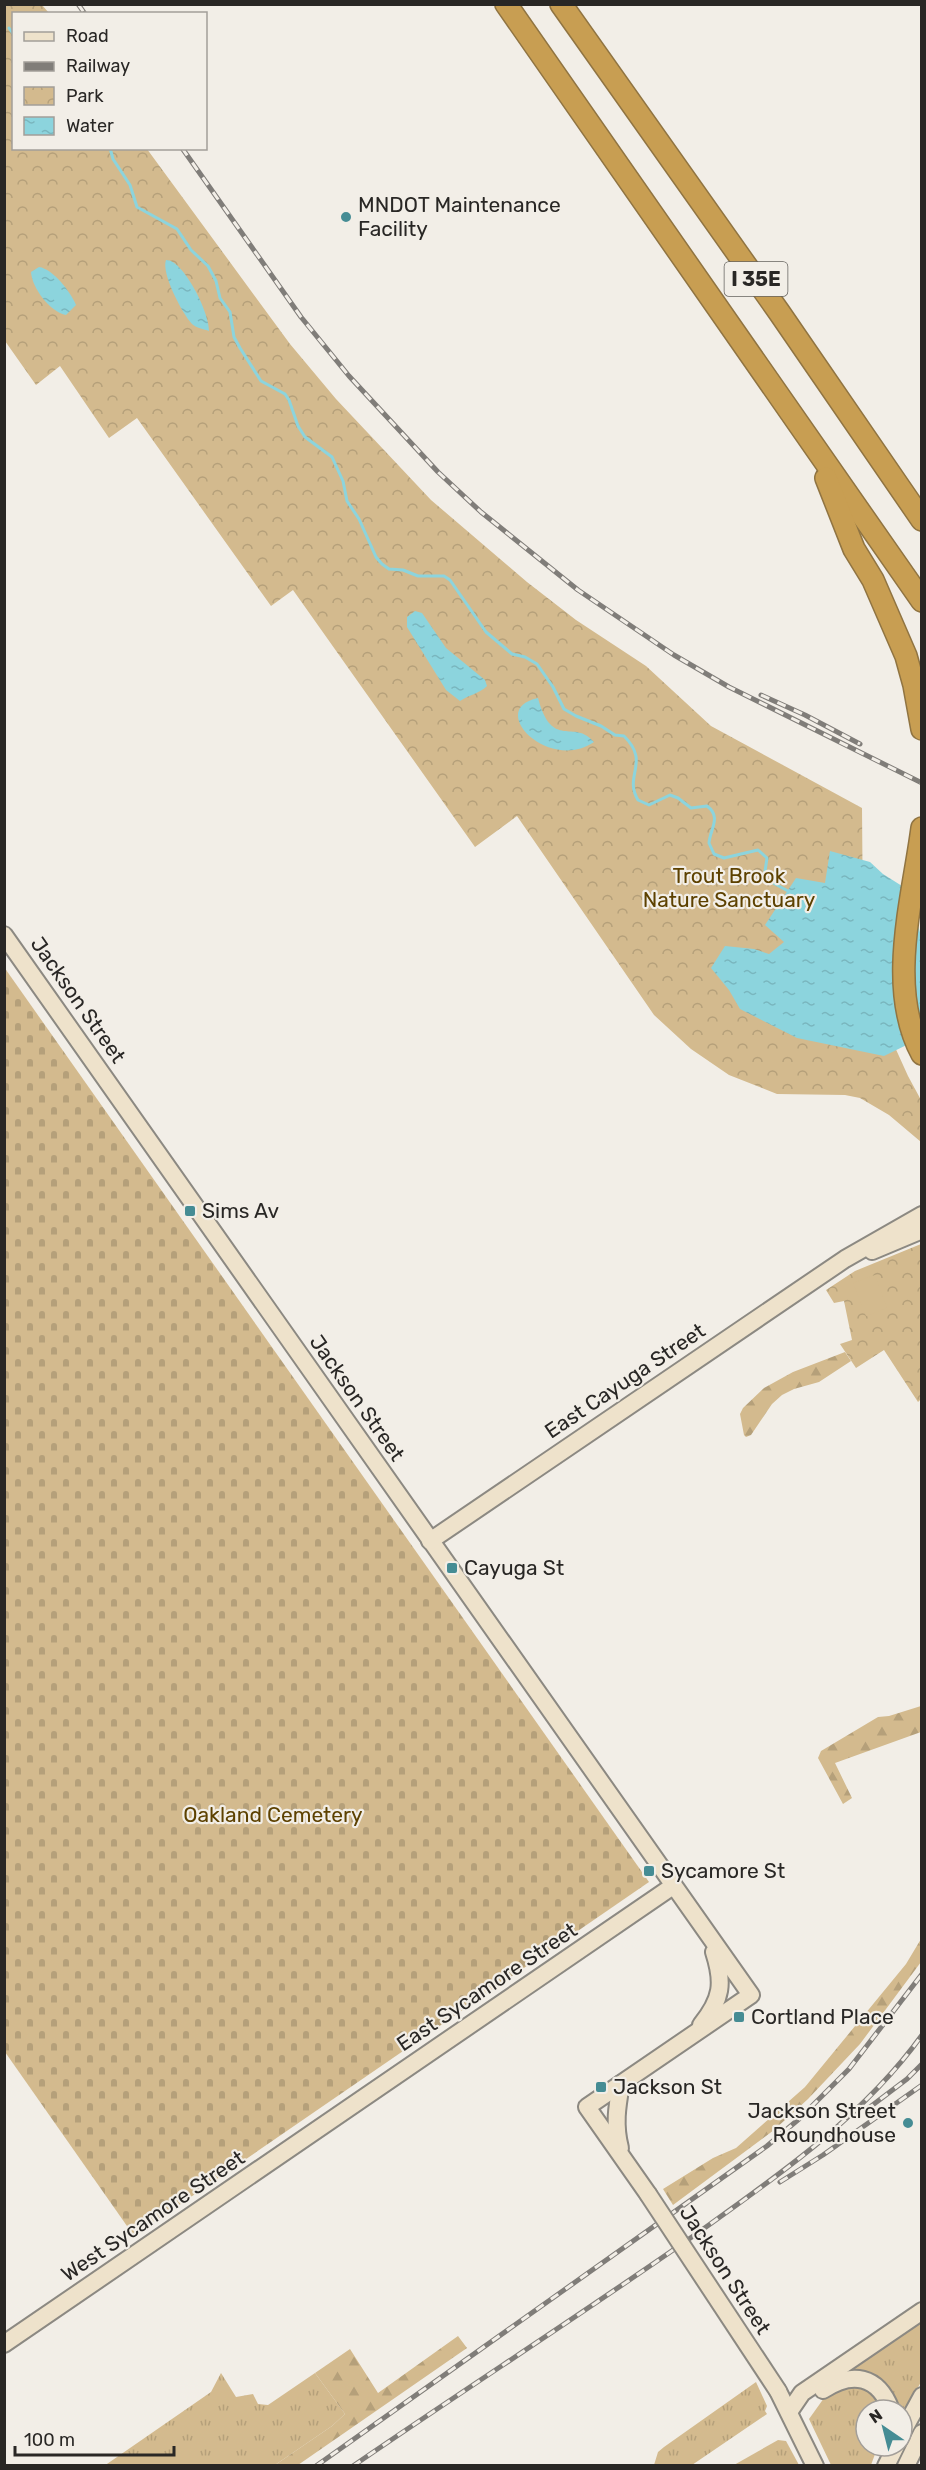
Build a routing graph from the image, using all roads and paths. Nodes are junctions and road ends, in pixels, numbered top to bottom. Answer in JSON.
{"nodes":[{"id":1,"x":495,"y":4,"type":"edge"},
{"id":2,"x":506,"y":4,"type":"edge"},
{"id":3,"x":561,"y":4,"type":"edge"},
{"id":4,"x":572,"y":4,"type":"edge"},
{"id":5,"x":539,"y":52,"type":"junction"},
{"id":6,"x":617,"y":84,"type":"junction"},
{"id":7,"x":813,"y":447,"type":"junction"},
{"id":8,"x":904,"y":493,"type":"junction"},
{"id":9,"x":921,"y":514,"type":"edge"},
{"id":10,"x":921,"y":520,"type":"edge"},
{"id":11,"x":921,"y":601,"type":"edge"},
{"id":12,"x":920,"y":720,"type":"edge"},
{"id":13,"x":921,"y":828,"type":"edge"},
{"id":14,"x":4,"y":935,"type":"edge"},
{"id":15,"x":921,"y":1054,"type":"edge"},
{"id":16,"x":921,"y":1215,"type":"edge"},
{"id":17,"x":921,"y":1230,"type":"edge"},
{"id":18,"x":845,"y":1258,"type":"junction"},
{"id":19,"x":430,"y":1541,"type":"junction"},
{"id":20,"x":673,"y":1886,"type":"junction"},
{"id":21,"x":708,"y":1937,"type":"junction"},
{"id":22,"x":693,"y":2035,"type":"junction"},
{"id":23,"x":621,"y":2084,"type":"junction"},
{"id":24,"x":326,"y":2124,"type":"joint"},
{"id":25,"x":624,"y":2160,"type":"junction"},
{"id":26,"x":921,"y":2311,"type":"edge"},
{"id":27,"x":4,"y":2344,"type":"edge"},
{"id":28,"x":921,"y":2396,"type":"edge"},
{"id":29,"x":883,"y":2398,"type":"edge"},
{"id":30,"x":914,"y":2410,"type":"edge"},
{"id":31,"x":789,"y":2412,"type":"junction"},
{"id":32,"x":921,"y":2433,"type":"edge"},
{"id":33,"x":815,"y":2466,"type":"edge"},
{"id":34,"x":906,"y":2466,"type":"edge"}],
"edges":[{"from":1,"to":5,"type":"highway"},
{"from":2,"to":5,"type":"highway","number":"I 35E"},
{"from":3,"to":6,"type":"highway","number":"I 35E"},
{"from":4,"to":6,"type":"highway"},
{"from":5,"to":7,"type":"highway","number":"I 35E"},
{"from":6,"to":8,"type":"highway","number":"I 35E"},
{"from":7,"to":11,"type":"highway","number":"I 35E"},
{"from":7,"to":12,"type":"highway"},
{"from":8,"to":9,"type":"highway"},
{"from":8,"to":10,"type":"highway","number":"I 35E"},
{"from":13,"to":15,"type":"highway"},
{"from":14,"to":19,"type":"street","name":"Jackson Street"},
{"from":16,"to":18,"type":"street","name":"East Cayuga Street"},
{"from":17,"to":18,"type":"street","name":"East Cayuga Street"},
{"from":18,"to":19,"type":"street","name":"East Cayuga Street"},
{"from":19,"to":20,"type":"street","name":"Jackson Street"},
{"from":20,"to":21,"type":"street"},
{"from":20,"to":24,"type":"street","name":"East Sycamore Street"},
{"from":21,"to":22,"type":"street"},
{"from":21,"to":22,"type":"street"},
{"from":22,"to":23,"type":"street"},
{"from":23,"to":25,"type":"street"},
{"from":23,"to":25,"type":"street","name":"Jackson Street"},
{"from":24,"to":27,"type":"street","name":"West Sycamore Street"},
{"from":25,"to":31,"type":"street","name":"Jackson Street","bridge":true},
{"from":26,"to":31,"type":"street"},
{"from":28,"to":30,"type":"street"},
{"from":29,"to":31,"type":"street"},
{"from":31,"to":33,"type":"street","name":"Jackson Street"},
{"from":32,"to":34,"type":"street"}]}
